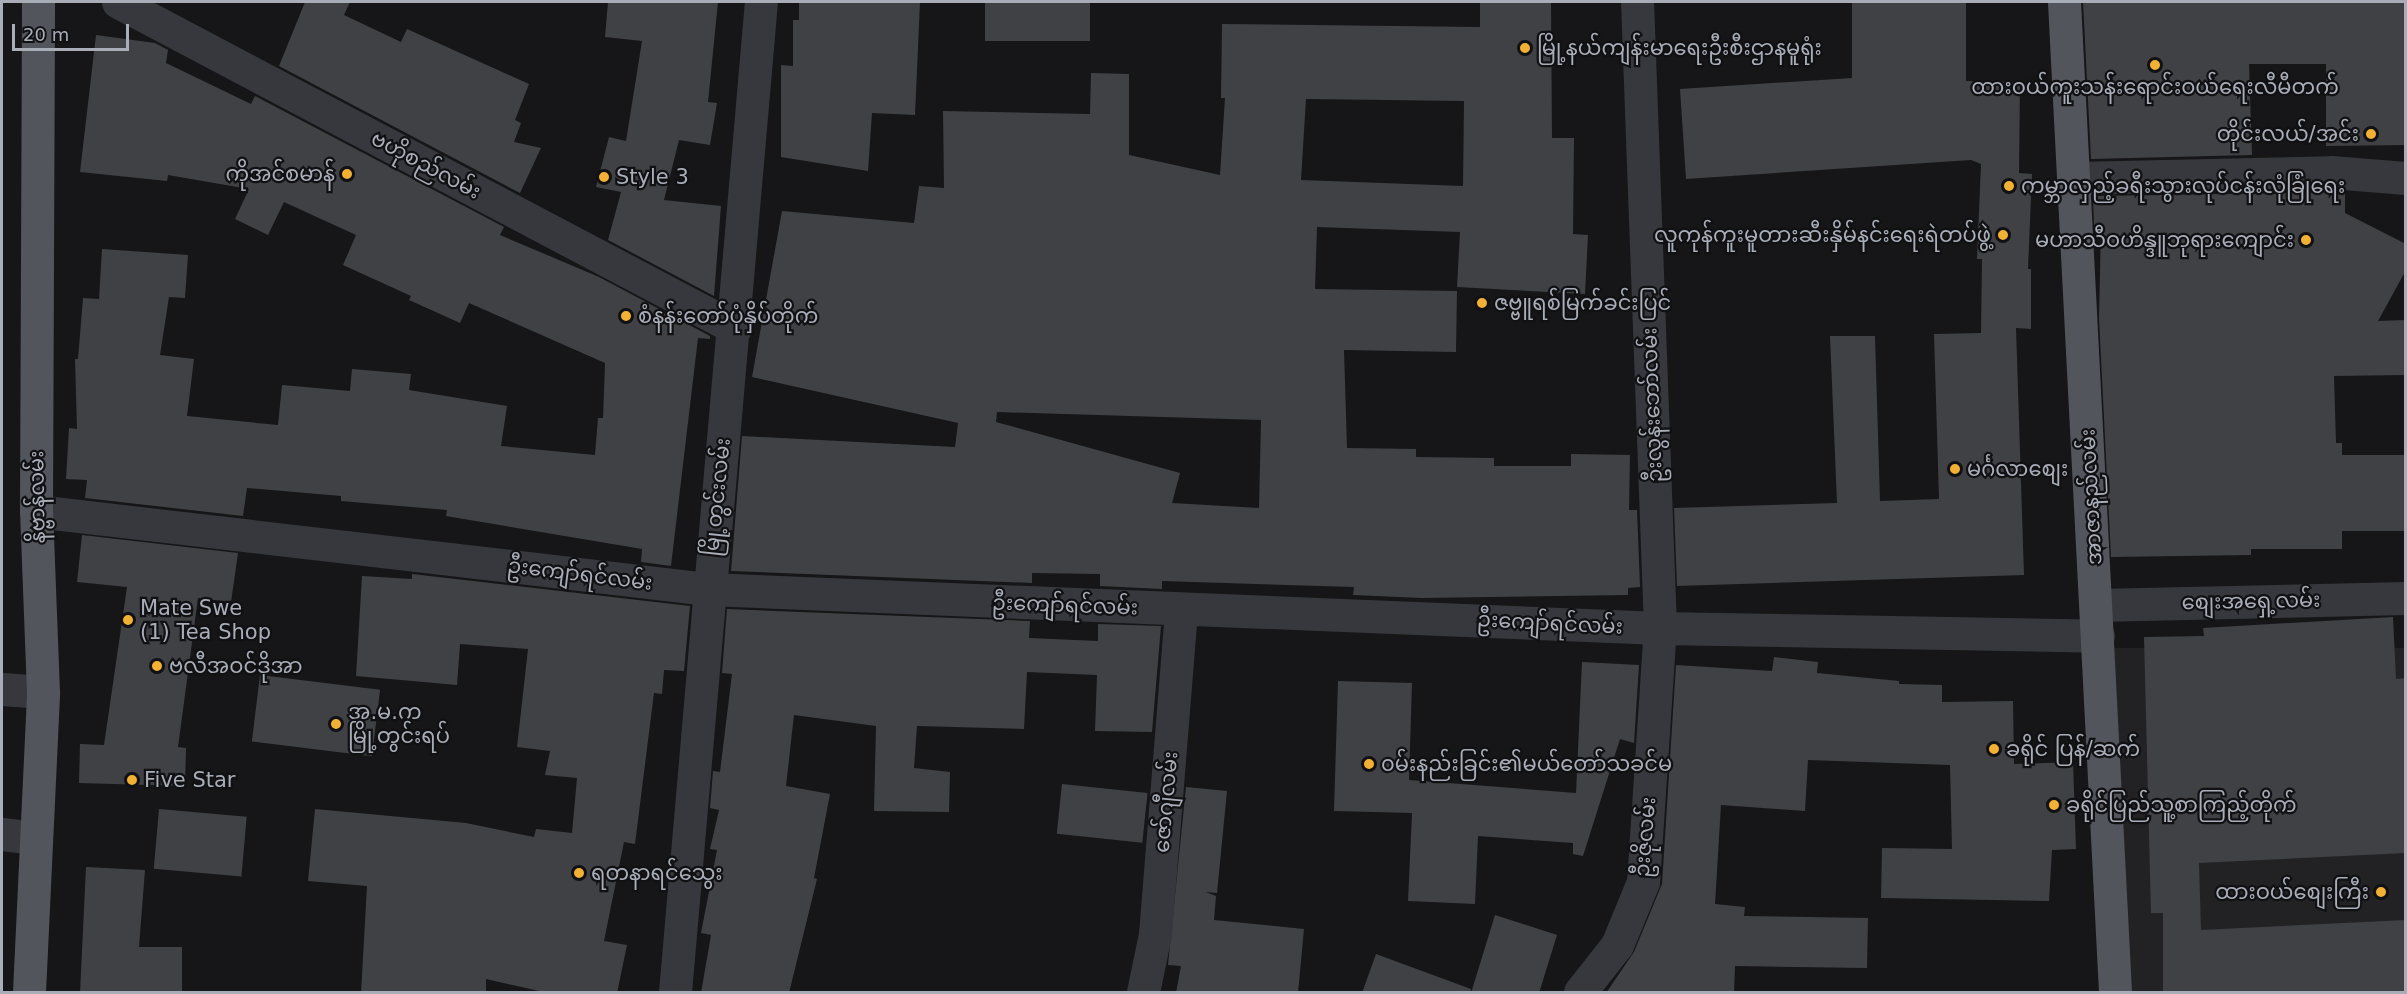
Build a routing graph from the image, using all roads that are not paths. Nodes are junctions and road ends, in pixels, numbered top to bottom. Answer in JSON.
{"nodes":[{"id":1,"x":38,"y":2,"type":"edge"},
{"id":2,"x":118,"y":2,"type":"edge"},
{"id":3,"x":761,"y":2,"type":"edge"},
{"id":4,"x":1637,"y":2,"type":"edge"},
{"id":5,"x":2064,"y":2,"type":"edge"},
{"id":6,"x":2074,"y":178,"type":"junction"},
{"id":7,"x":2406,"y":178,"type":"edge"},
{"id":8,"x":735,"y":328,"type":"junction"},
{"id":9,"x":36,"y":511,"type":"junction"},
{"id":10,"x":708,"y":589,"type":"junction"},
{"id":11,"x":2406,"y":598,"type":"edge"},
{"id":12,"x":1181,"y":610,"type":"junction"},
{"id":13,"x":2097,"y":620,"type":"junction"},
{"id":14,"x":1660,"y":628,"type":"junction"},
{"id":15,"x":2,"y":689,"type":"edge"},
{"id":16,"x":43,"y":693,"type":"junction"},
{"id":17,"x":2,"y":834,"type":"edge"},
{"id":18,"x":34,"y":838,"type":"junction"},
{"id":19,"x":29,"y":993,"type":"edge"},
{"id":20,"x":675,"y":993,"type":"edge"},
{"id":21,"x":1143,"y":993,"type":"edge"},
{"id":22,"x":1580,"y":993,"type":"edge"},
{"id":23,"x":2115,"y":993,"type":"edge"}],
"edges":[{"from":1,"to":9,"type":"main road","name":"နိဗ္ဗာန်လမ်း"},
{"from":2,"to":8,"type":"street","name":"ဗဟိုစည်လမ်း"},
{"from":3,"to":8,"type":"street","name":"မြို့တွင်းလမ်း"},
{"from":4,"to":14,"type":"street","name":"ဦးလွန်းဘော်လမ်း"},
{"from":5,"to":6,"type":"main road","name":"အာဇာနည်လမ်း"},
{"from":6,"to":7,"type":"street"},
{"from":6,"to":13,"type":"main road","name":"အာဇာနည်လမ်း"},
{"from":8,"to":10,"type":"street","name":"မြို့တွင်းလမ်း"},
{"from":9,"to":10,"type":"street","name":"ဦးကျော်ရင်လမ်း"},
{"from":9,"to":16,"type":"main road","name":"နိဗ္ဗာန်လမ်း"},
{"from":10,"to":12,"type":"street","name":"ဦးကျော်ရင်လမ်း"},
{"from":10,"to":20,"type":"street","name":"မြို့တွင်းလမ်း"},
{"from":11,"to":13,"type":"street","name":"စျေးအရှေ့လမ်း"},
{"from":12,"to":14,"type":"street","name":"ဦးကျော်ရင်လမ်း"},
{"from":12,"to":21,"type":"street","name":"ဇော်ဂျီလမ်း"},
{"from":13,"to":14,"type":"street","name":"ဦးကျော်ရင်လမ်း"},
{"from":13,"to":23,"type":"main road","name":"အာဇာနည်လမ်း"},
{"from":14,"to":22,"type":"street","name":"ဦးဇိုလမ်း"},
{"from":15,"to":16,"type":"street"},
{"from":16,"to":18,"type":"main road","name":"နိဗ္ဗာန်လမ်း"},
{"from":17,"to":18,"type":"street"},
{"from":18,"to":19,"type":"main road","name":"နိဗ္ဗာန်လမ်း"}]}
